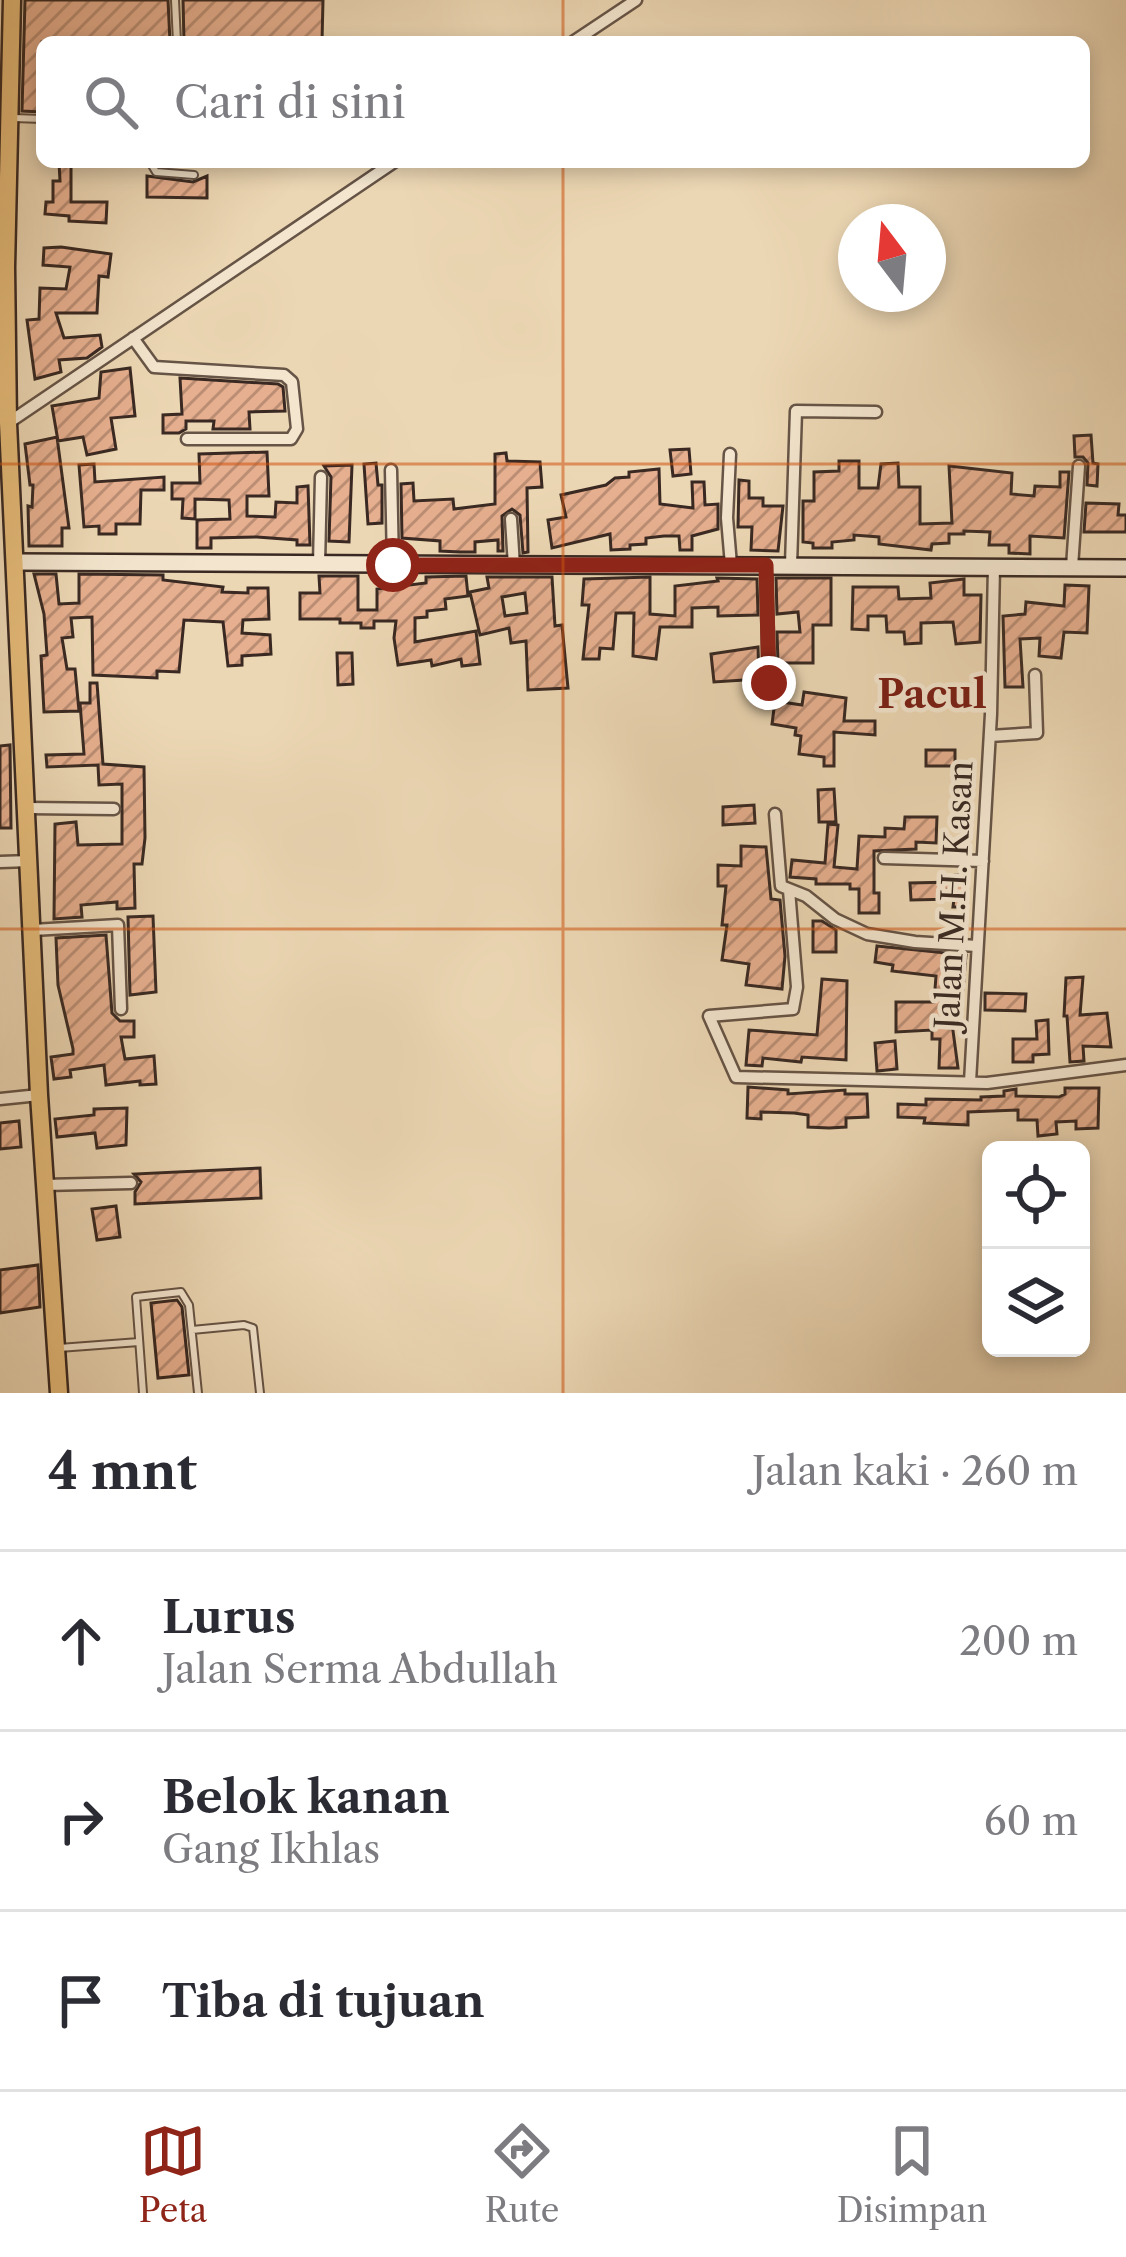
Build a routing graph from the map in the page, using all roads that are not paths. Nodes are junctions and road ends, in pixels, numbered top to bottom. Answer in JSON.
{"nodes":[{"id":1,"x":12,"y":0,"type":"edge"},
{"id":2,"x":175,"y":0,"type":"edge"},
{"id":3,"x":636,"y":0,"type":"edge"},
{"id":4,"x":177,"y":36,"type":"edge"},
{"id":5,"x":582,"y":36,"type":"edge"},
{"id":6,"x":7,"y":120,"type":"edge"},
{"id":7,"x":154,"y":168,"type":"edge"},
{"id":8,"x":385,"y":168,"type":"edge"},
{"id":9,"x":194,"y":175,"type":"dead end"},
{"id":10,"x":133,"y":338,"type":"junction"},
{"id":11,"x":876,"y":412,"type":"dead end"},
{"id":12,"x":8,"y":423,"type":"junction"},
{"id":13,"x":187,"y":439,"type":"dead end"},
{"id":14,"x":730,"y":454,"type":"dead end"},
{"id":15,"x":1079,"y":466,"type":"dead end"},
{"id":16,"x":391,"y":470,"type":"dead end"},
{"id":17,"x":322,"y":477,"type":"dead end"},
{"id":18,"x":511,"y":519,"type":"dead end"},
{"id":19,"x":15,"y":562,"type":"junction"},
{"id":20,"x":319,"y":564,"type":"junction"},
{"id":21,"x":393,"y":565,"type":"junction"},
{"id":22,"x":731,"y":565,"type":"junction"},
{"id":23,"x":766,"y":565,"type":"junction"},
{"id":24,"x":791,"y":565,"type":"junction"},
{"id":25,"x":514,"y":566,"type":"junction"},
{"id":26,"x":994,"y":566,"type":"junction"},
{"id":27,"x":1072,"y":567,"type":"junction"},
{"id":28,"x":1126,"y":568,"type":"edge"},
{"id":29,"x":1035,"y":675,"type":"dead end"},
{"id":30,"x":769,"y":683,"type":"dead end"},
{"id":31,"x":990,"y":736,"type":"junction"},
{"id":32,"x":28,"y":808,"type":"junction"},
{"id":33,"x":114,"y":808,"type":"dead end"},
{"id":34,"x":775,"y":814,"type":"dead end"},
{"id":35,"x":884,"y":858,"type":"dead end"},
{"id":36,"x":30,"y":861,"type":"junction"},
{"id":37,"x":983,"y":861,"type":"junction"},
{"id":38,"x":0,"y":862,"type":"edge"},
{"id":39,"x":789,"y":890,"type":"junction"},
{"id":40,"x":33,"y":930,"type":"junction"},
{"id":41,"x":977,"y":946,"type":"junction"},
{"id":42,"x":121,"y":1010,"type":"dead end"},
{"id":43,"x":1126,"y":1065,"type":"edge"},
{"id":44,"x":970,"y":1082,"type":"junction"},
{"id":45,"x":39,"y":1095,"type":"junction"},
{"id":46,"x":0,"y":1099,"type":"edge"},
{"id":47,"x":131,"y":1184,"type":"dead end"},
{"id":48,"x":44,"y":1185,"type":"junction"},
{"id":49,"x":192,"y":1330,"type":"junction"},
{"id":50,"x":139,"y":1342,"type":"junction"},
{"id":51,"x":56,"y":1348,"type":"junction"},
{"id":52,"x":59,"y":1393,"type":"edge"},
{"id":53,"x":143,"y":1393,"type":"edge"},
{"id":54,"x":198,"y":1393,"type":"edge"},
{"id":55,"x":260,"y":1393,"type":"edge"}],
"edges":[{"from":1,"to":6,"type":"main road"},
{"from":2,"to":4,"type":"lane"},
{"from":3,"to":5,"type":"street"},
{"from":6,"to":12,"type":"main road"},
{"from":7,"to":9,"type":"lane"},
{"from":8,"to":10,"type":"street"},
{"from":10,"to":12,"type":"street"},
{"from":10,"to":13,"type":"street"},
{"from":11,"to":24,"type":"street"},
{"from":12,"to":19,"type":"main road"},
{"from":14,"to":22,"type":"street"},
{"from":15,"to":27,"type":"street"},
{"from":16,"to":21,"type":"street"},
{"from":17,"to":20,"type":"street"},
{"from":18,"to":25,"type":"street"},
{"from":19,"to":20,"type":"main road"},
{"from":19,"to":32,"type":"main road"},
{"from":20,"to":21,"type":"main road"},
{"from":21,"to":25,"type":"main road"},
{"from":22,"to":23,"type":"main road"},
{"from":22,"to":25,"type":"main road"},
{"from":23,"to":24,"type":"main road"},
{"from":23,"to":30,"type":"street"},
{"from":24,"to":26,"type":"main road"},
{"from":26,"to":27,"type":"main road"},
{"from":26,"to":31,"type":"street","name":"Jalan M.H. Kasan"},
{"from":27,"to":28,"type":"main road"},
{"from":29,"to":31,"type":"street"},
{"from":31,"to":37,"type":"street","name":"Jalan M.H. Kasan"},
{"from":32,"to":33,"type":"street"},
{"from":32,"to":36,"type":"main road"},
{"from":34,"to":39,"type":"street"},
{"from":35,"to":37,"type":"street"},
{"from":36,"to":38,"type":"street"},
{"from":36,"to":40,"type":"main road"},
{"from":37,"to":41,"type":"street","name":"Jalan M.H. Kasan"},
{"from":39,"to":41,"type":"street"},
{"from":39,"to":44,"type":"street"},
{"from":40,"to":42,"type":"street"},
{"from":40,"to":45,"type":"main road"},
{"from":41,"to":44,"type":"street","name":"Jalan M.H. Kasan"},
{"from":43,"to":44,"type":"street"},
{"from":45,"to":46,"type":"street"},
{"from":45,"to":48,"type":"main road"},
{"from":47,"to":48,"type":"street"},
{"from":48,"to":51,"type":"main road"},
{"from":49,"to":50,"type":"lane"},
{"from":49,"to":54,"type":"lane"},
{"from":49,"to":55,"type":"lane"},
{"from":50,"to":51,"type":"lane"},
{"from":50,"to":53,"type":"lane"},
{"from":51,"to":52,"type":"main road"}]}
